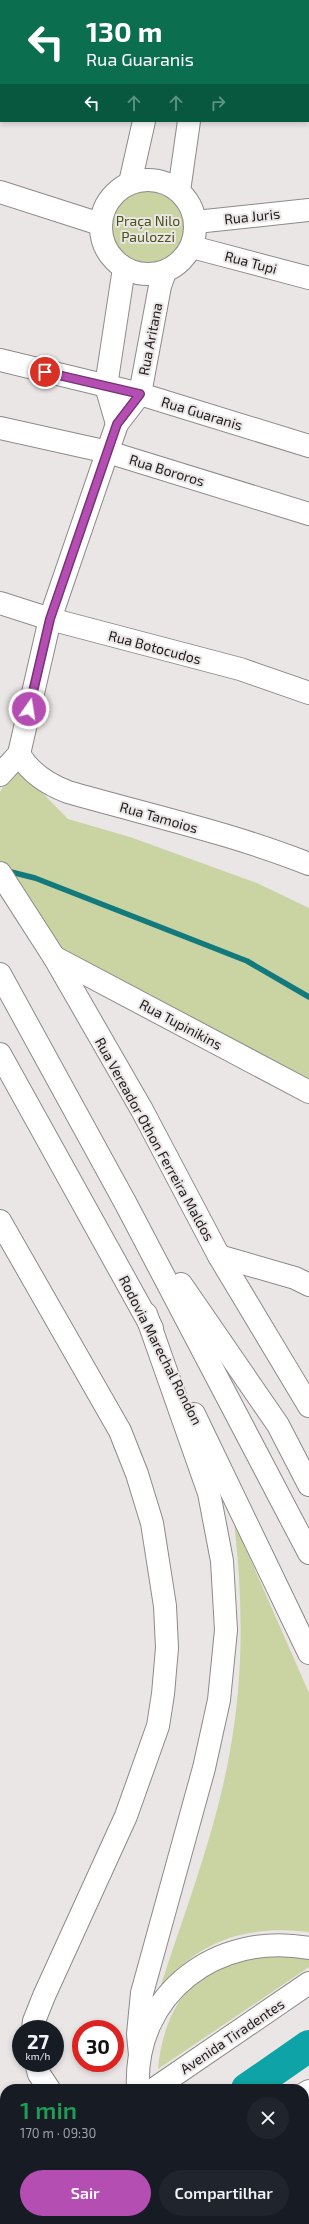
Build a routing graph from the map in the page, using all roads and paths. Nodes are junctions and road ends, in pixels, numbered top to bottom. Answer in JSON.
{"nodes":[{"id":1,"x":144,"y":122,"type":"edge"},
{"id":2,"x":189,"y":122,"type":"edge"},
{"id":3,"x":130,"y":183,"type":"junction"},
{"id":4,"x":179,"y":191,"type":"junction"},
{"id":5,"x":0,"y":192,"type":"edge"},
{"id":6,"x":309,"y":210,"type":"edge"},
{"id":7,"x":196,"y":222,"type":"junction"},
{"id":8,"x":100,"y":224,"type":"junction"},
{"id":9,"x":192,"y":247,"type":"junction"},
{"id":10,"x":124,"y":268,"type":"junction"},
{"id":11,"x":165,"y":272,"type":"junction"},
{"id":12,"x":309,"y":278,"type":"edge"},
{"id":13,"x":0,"y":360,"type":"edge"},
{"id":14,"x":106,"y":386,"type":"junction"},
{"id":15,"x":140,"y":394,"type":"junction"},
{"id":16,"x":117,"y":424,"type":"junction"},
{"id":17,"x":0,"y":428,"type":"edge"},
{"id":18,"x":309,"y":446,"type":"edge"},
{"id":19,"x":108,"y":452,"type":"junction"},
{"id":20,"x":309,"y":514,"type":"edge"},
{"id":21,"x":0,"y":603,"type":"edge"},
{"id":22,"x":50,"y":619,"type":"junction"},
{"id":23,"x":309,"y":693,"type":"edge"},
{"id":24,"x":18,"y":754,"type":"junction"},
{"id":25,"x":0,"y":775,"type":"edge"},
{"id":26,"x":309,"y":864,"type":"edge"},
{"id":27,"x":0,"y":873,"type":"edge"},
{"id":28,"x":54,"y":957,"type":"junction"},
{"id":29,"x":0,"y":974,"type":"edge"},
{"id":30,"x":0,"y":1054,"type":"edge"},
{"id":31,"x":309,"y":1092,"type":"edge"},
{"id":32,"x":126,"y":1204,"type":"junction"},
{"id":33,"x":0,"y":1221,"type":"edge"},
{"id":34,"x":219,"y":1256,"type":"junction"},
{"id":35,"x":309,"y":1285,"type":"edge"},
{"id":36,"x":146,"y":1314,"type":"junction"},
{"id":37,"x":309,"y":1406,"type":"edge"},
{"id":38,"x":309,"y":1485,"type":"edge"},
{"id":39,"x":309,"y":1554,"type":"edge"},
{"id":40,"x":309,"y":1653,"type":"edge"},
{"id":41,"x":309,"y":1948,"type":"edge"},
{"id":42,"x":309,"y":1983,"type":"edge"},
{"id":43,"x":34,"y":2020,"type":"edge"},
{"id":44,"x":140,"y":2055,"type":"junction"},
{"id":45,"x":38,"y":2072,"type":"edge"},
{"id":46,"x":46,"y":2084,"type":"edge"},
{"id":47,"x":138,"y":2084,"type":"edge"},
{"id":48,"x":161,"y":2084,"type":"edge"}],
"edges":[{"from":1,"to":3,"type":"main road"},
{"from":2,"to":4,"type":"main road"},
{"from":3,"to":4,"type":"main road"},
{"from":3,"to":8,"type":"main road"},
{"from":4,"to":7,"type":"main road"},
{"from":5,"to":8,"type":"main road"},
{"from":6,"to":7,"type":"main road","name":"Rua Juris"},
{"from":7,"to":9,"type":"main road"},
{"from":8,"to":10,"type":"main road"},
{"from":9,"to":11,"type":"main road"},
{"from":9,"to":12,"type":"main road","name":"Rua Tupi"},
{"from":10,"to":11,"type":"main road"},
{"from":10,"to":14,"type":"main road"},
{"from":11,"to":15,"type":"main road","name":"Rua Aritana"},
{"from":13,"to":14,"type":"main road","name":"Rua Guaranis"},
{"from":14,"to":15,"type":"main road","name":"Rua Guaranis"},
{"from":14,"to":16,"type":"main road"},
{"from":15,"to":16,"type":"main road","name":"Rua Aritana"},
{"from":15,"to":18,"type":"main road","name":"Rua Guaranis"},
{"from":16,"to":19,"type":"main road","name":"Rua Aritana"},
{"from":17,"to":19,"type":"main road","name":"Rua Bororos"},
{"from":19,"to":20,"type":"main road","name":"Rua Bororos"},
{"from":19,"to":22,"type":"main road","name":"Rua Aritana"},
{"from":21,"to":22,"type":"main road","name":"Rua Botocudos"},
{"from":22,"to":23,"type":"main road","name":"Rua Botocudos"},
{"from":22,"to":24,"type":"main road","name":"Rua Aritana"},
{"from":24,"to":25,"type":"main road","name":"Rua Aritana"},
{"from":24,"to":26,"type":"main road","name":"Rua Tamoios"},
{"from":27,"to":28,"type":"main road","name":"Rua Vereador Othon Ferreira Maldos"},
{"from":28,"to":31,"type":"main road","name":"Rua Tupinikins"},
{"from":28,"to":34,"type":"main road","name":"Rua Vereador Othon Ferreira Maldos"},
{"from":29,"to":32,"type":"main road"},
{"from":30,"to":36,"type":"main road","name":"Rodovia Marechal Rondon"},
{"from":32,"to":38,"type":"main road"},
{"from":32,"to":39,"type":"main road"},
{"from":33,"to":43,"type":"main road"},
{"from":34,"to":35,"type":"main road"},
{"from":34,"to":37,"type":"main road","name":"Rua Vereador Othon Ferreira Maldos"},
{"from":36,"to":40,"type":"main road","name":"Rodovia Marechal Rondon"},
{"from":36,"to":44,"type":"main road"},
{"from":41,"to":44,"type":"main road"},
{"from":42,"to":48,"type":"main road","name":"Avenida Tiradentes"},
{"from":44,"to":47,"type":"main road"},
{"from":45,"to":46,"type":"main road"}]}
